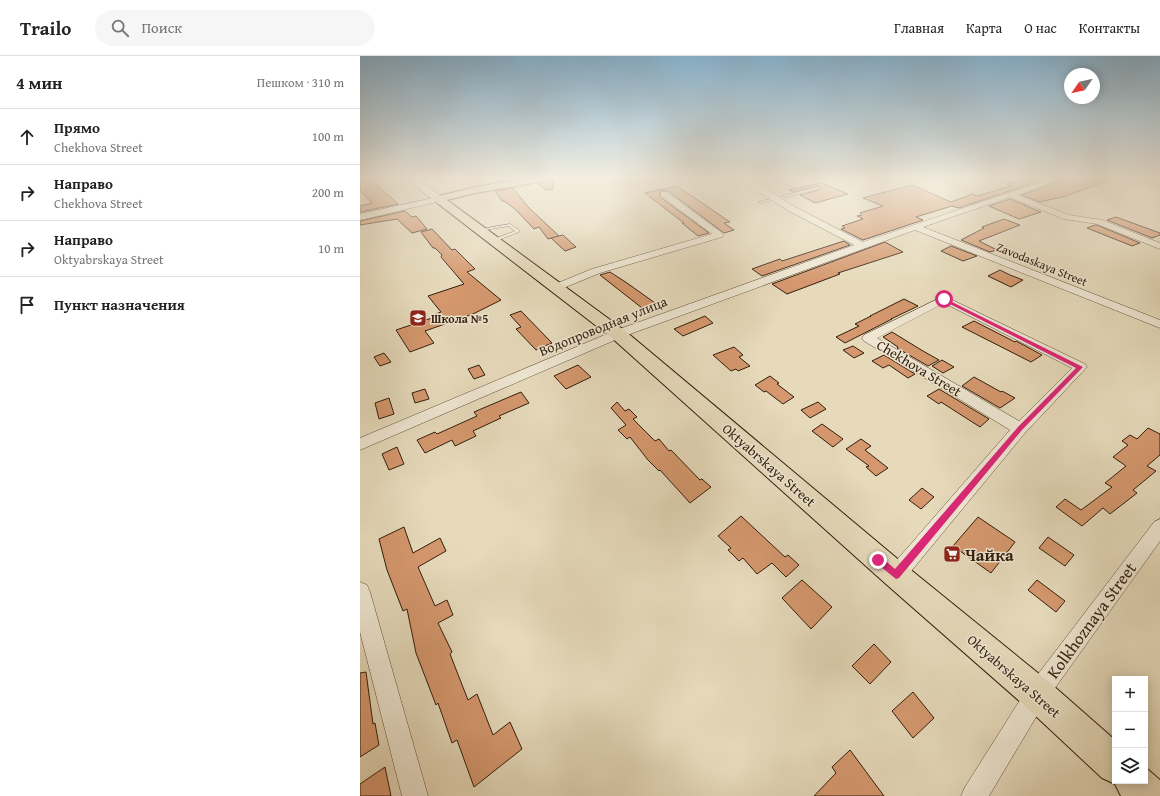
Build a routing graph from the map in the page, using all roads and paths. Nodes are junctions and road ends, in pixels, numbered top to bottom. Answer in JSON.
{"nodes":[{"id":1,"x":379,"y":213,"type":"edge"},
{"id":2,"x":456,"y":213,"type":"edge"},
{"id":3,"x":689,"y":213,"type":"edge"},
{"id":4,"x":799,"y":213,"type":"edge"},
{"id":5,"x":958,"y":213,"type":"edge"},
{"id":6,"x":1058,"y":213,"type":"edge"},
{"id":7,"x":360,"y":217,"type":"edge"},
{"id":8,"x":915,"y":227,"type":"junction"},
{"id":9,"x":479,"y":230,"type":"junction"},
{"id":10,"x":493,"y":241,"type":"junction"},
{"id":11,"x":862,"y":245,"type":"junction"},
{"id":12,"x":1160,"y":246,"type":"edge"},
{"id":13,"x":557,"y":287,"type":"junction"},
{"id":14,"x":1160,"y":324,"type":"edge"},
{"id":15,"x":618,"y":334,"type":"junction"},
{"id":16,"x":1020,"y":429,"type":"junction"},
{"id":17,"x":360,"y":444,"type":"edge"},
{"id":18,"x":1160,"y":527,"type":"edge"},
{"id":19,"x":896,"y":575,"type":"junction"},
{"id":20,"x":360,"y":592,"type":"edge"},
{"id":21,"x":1037,"y":694,"type":"junction"},
{"id":22,"x":1112,"y":762,"type":"edge"},
{"id":23,"x":1135,"y":784,"type":"edge"},
{"id":24,"x":415,"y":796,"type":"edge"},
{"id":25,"x":974,"y":796,"type":"edge"},
{"id":26,"x":1149,"y":796,"type":"edge"}],
"edges":[{"from":1,"to":7,"type":"street"},
{"from":2,"to":9,"type":"main road","name":"Oktyabrskaya Street"},
{"from":3,"to":13,"type":"street"},
{"from":4,"to":11,"type":"street"},
{"from":5,"to":8,"type":"street","name":"Водопроводная улица"},
{"from":6,"to":12,"type":"street"},
{"from":8,"to":11,"type":"street","name":"Водопроводная улица"},
{"from":8,"to":14,"type":"street","name":"Zavodaskaya Street"},
{"from":9,"to":10,"type":"main road","name":"Oktyabrskaya Street"},
{"from":9,"to":10,"type":"lane"},
{"from":10,"to":13,"type":"main road","name":"Oktyabrskaya Street"},
{"from":11,"to":15,"type":"street","name":"Водопроводная улица"},
{"from":13,"to":15,"type":"main road","name":"Oktyabrskaya Street"},
{"from":15,"to":17,"type":"street","name":"Водопроводная улица"},
{"from":15,"to":19,"type":"main road","name":"Oktyabrskaya Street"},
{"from":16,"to":16,"type":"street","name":"Chekhova Street"},
{"from":16,"to":19,"type":"street","name":"Chekhova Street"},
{"from":18,"to":21,"type":"street","name":"Kolkhoznaya Street"},
{"from":19,"to":21,"type":"main road","name":"Oktyabrskaya Street"},
{"from":20,"to":24,"type":"street"},
{"from":21,"to":22,"type":"main road","name":"Oktyabrskaya Street"},
{"from":21,"to":25,"type":"street","name":"Kolkhoznaya Street"},
{"from":23,"to":26,"type":"main road"}]}
